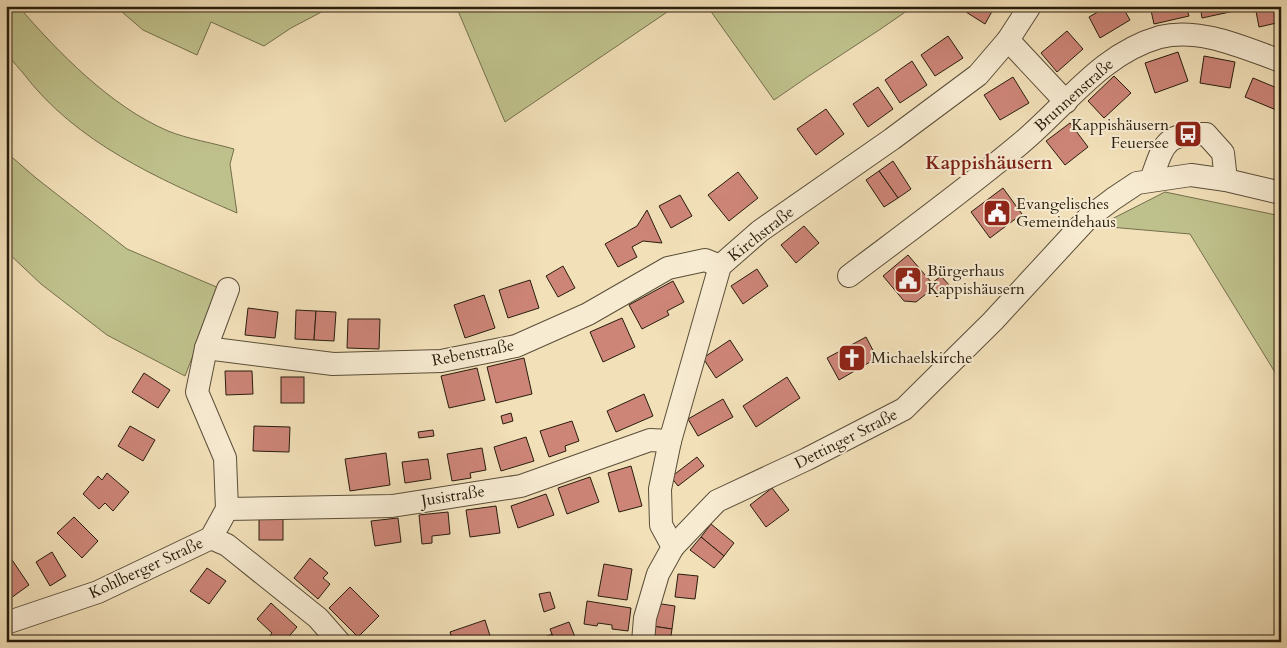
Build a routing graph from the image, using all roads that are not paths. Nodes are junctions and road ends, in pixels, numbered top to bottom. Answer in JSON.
{"nodes":[{"id":1,"x":1030,"y":6,"type":"edge"},
{"id":2,"x":1008,"y":40,"type":"junction"},
{"id":3,"x":1281,"y":61,"type":"edge"},
{"id":4,"x":1066,"y":102,"type":"junction"},
{"id":5,"x":1151,"y":180,"type":"junction"},
{"id":6,"x":1226,"y":180,"type":"junction"},
{"id":7,"x":1281,"y":193,"type":"edge"},
{"id":8,"x":720,"y":266,"type":"junction"},
{"id":9,"x":849,"y":276,"type":"dead end"},
{"id":10,"x":228,"y":289,"type":"dead end"},
{"id":11,"x":206,"y":348,"type":"junction"},
{"id":12,"x":670,"y":441,"type":"junction"},
{"id":13,"x":227,"y":509,"type":"junction"},
{"id":14,"x":210,"y":538,"type":"junction"},
{"id":15,"x":673,"y":547,"type":"junction"},
{"id":16,"x":8,"y":623,"type":"edge"},
{"id":17,"x":339,"y":642,"type":"edge"},
{"id":18,"x":643,"y":642,"type":"edge"}],
"edges":[{"from":1,"to":2,"type":"street","name":"Kirchstraße"},
{"from":2,"to":4,"type":"street"},
{"from":2,"to":8,"type":"street","name":"Kirchstraße"},
{"from":3,"to":4,"type":"street","name":"Brunnenstraße"},
{"from":4,"to":9,"type":"street","name":"Brunnenstraße"},
{"from":5,"to":6,"type":"street","name":"Dettinger Straße"},
{"from":5,"to":6,"type":"street"},
{"from":5,"to":15,"type":"street","name":"Dettinger Straße"},
{"from":6,"to":7,"type":"street","name":"Dettinger Straße"},
{"from":8,"to":11,"type":"street","name":"Rebenstraße"},
{"from":8,"to":12,"type":"street","name":"Kirchstraße"},
{"from":10,"to":11,"type":"street"},
{"from":11,"to":13,"type":"street"},
{"from":12,"to":13,"type":"street","name":"Jusistraße"},
{"from":12,"to":15,"type":"street","name":"Kirchstraße"},
{"from":13,"to":14,"type":"street"},
{"from":14,"to":16,"type":"street","name":"Kohlberger Straße"},
{"from":14,"to":17,"type":"street","name":"Kohlberger Straße"},
{"from":15,"to":18,"type":"street","name":"Dettinger Straße"}]}
